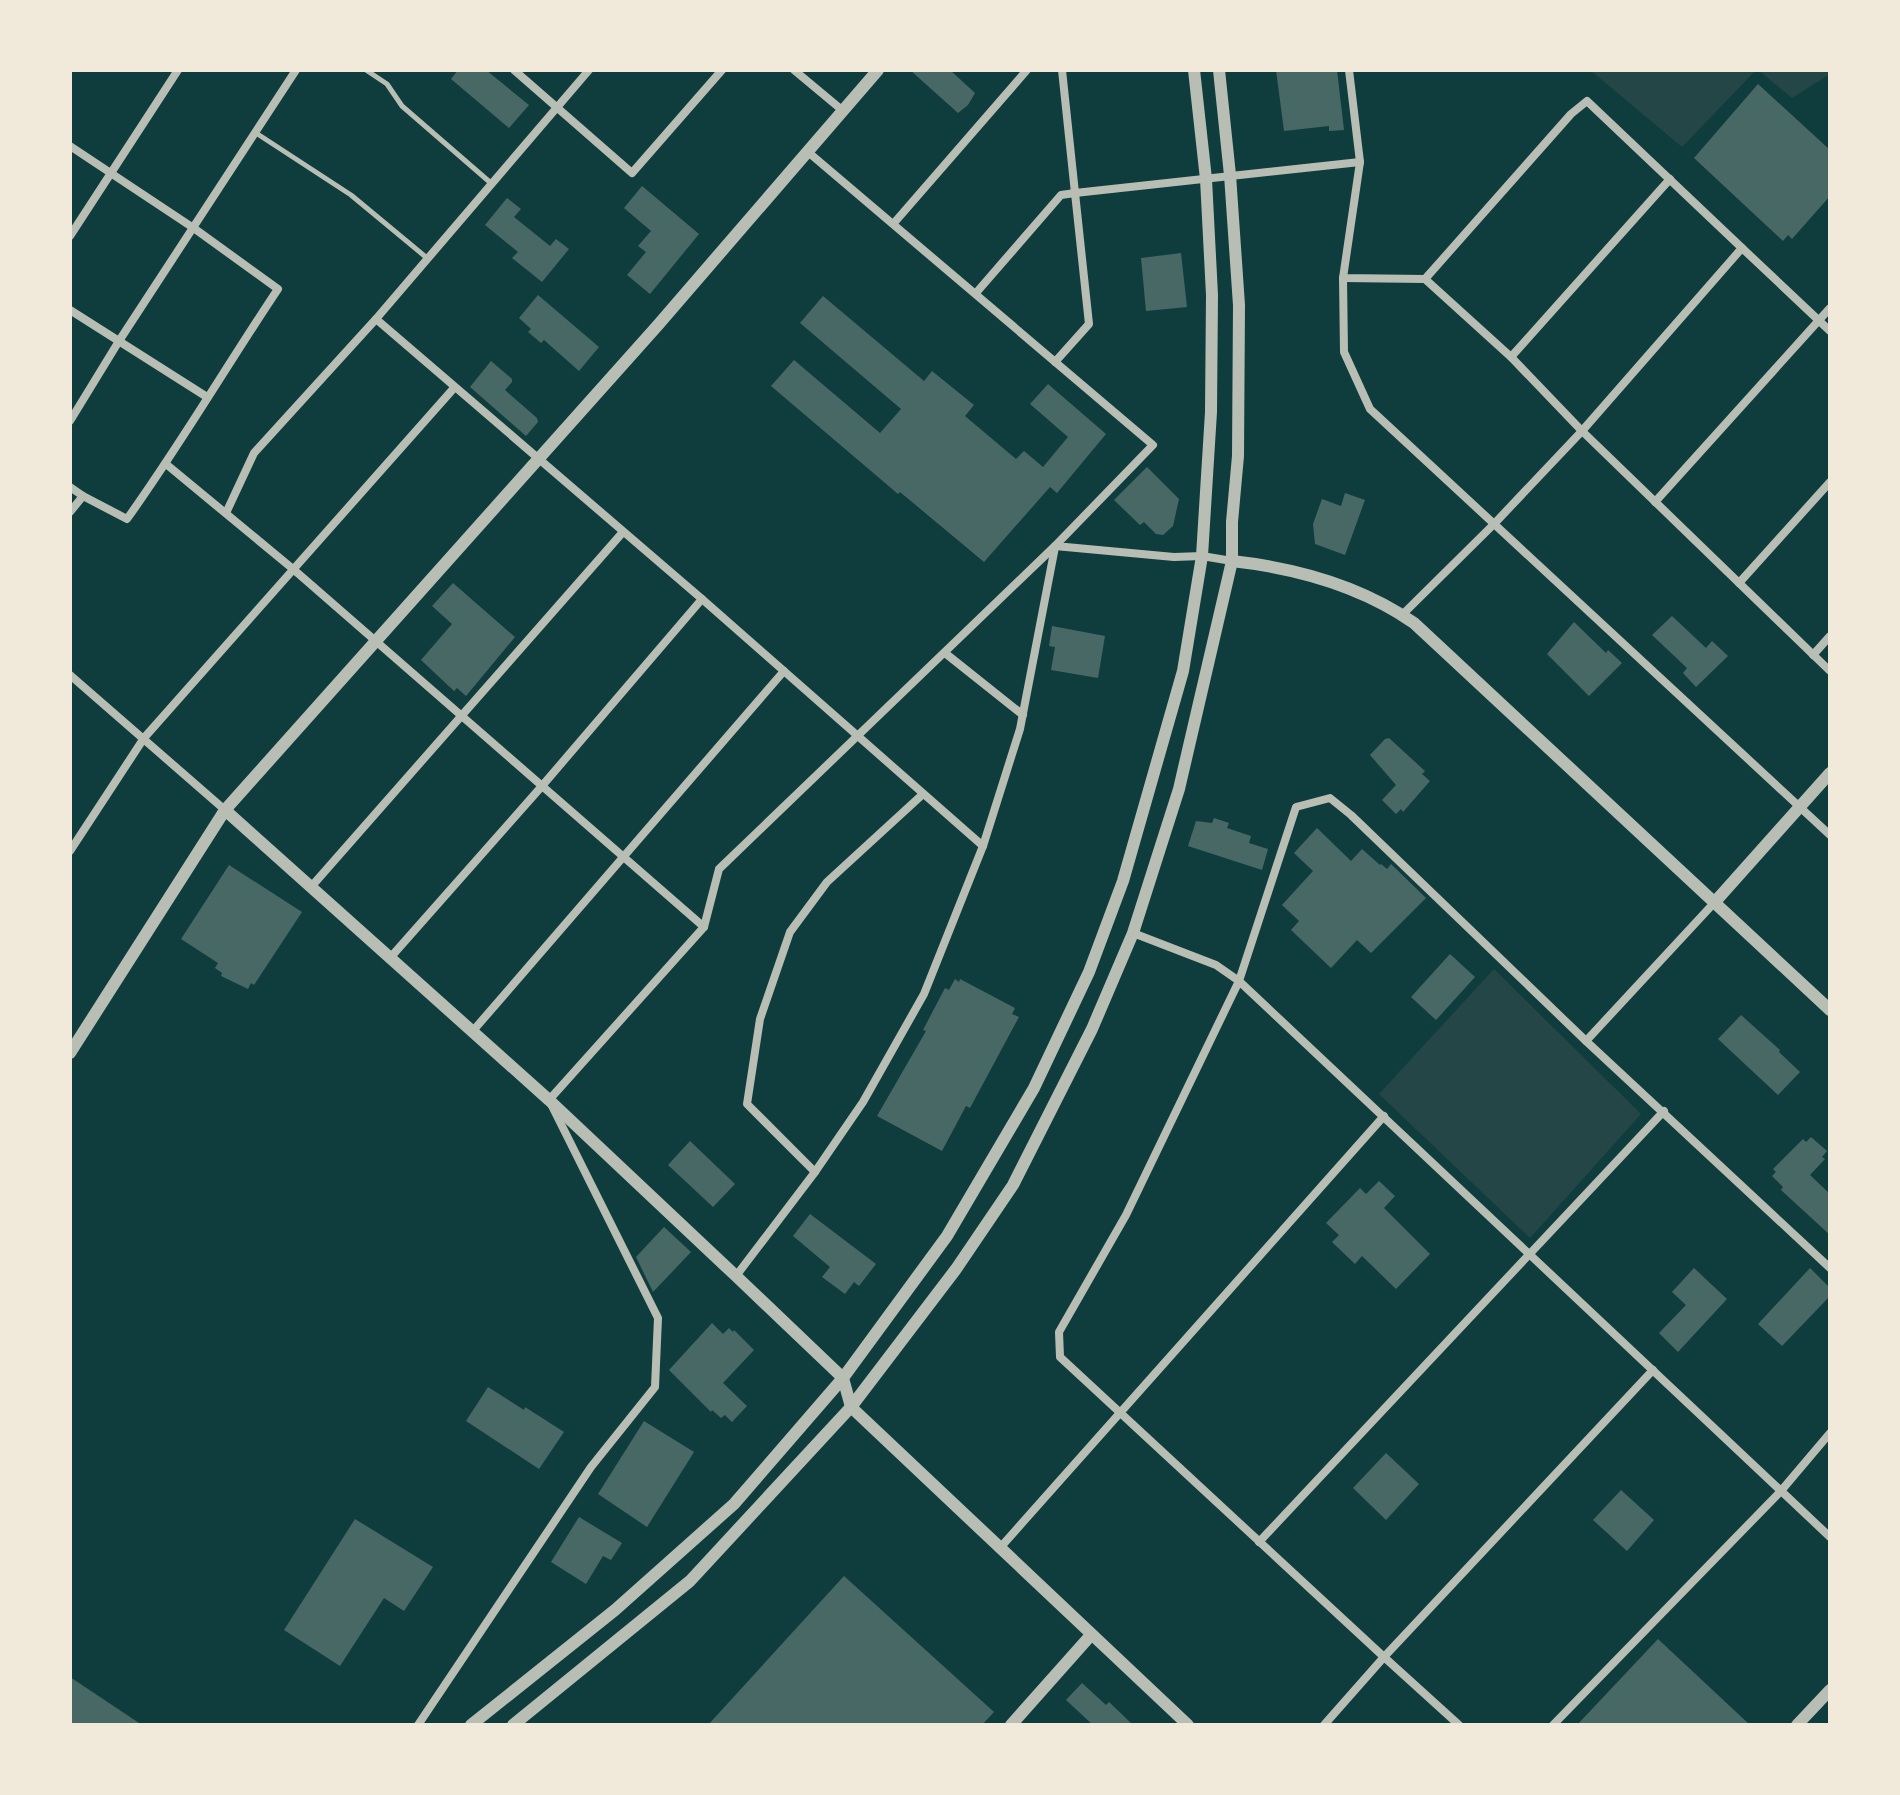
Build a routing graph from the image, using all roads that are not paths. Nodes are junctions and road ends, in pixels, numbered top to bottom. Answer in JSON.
{"nodes":[{"id":1,"x":178,"y":70,"type":"edge"},
{"id":2,"x":296,"y":70,"type":"edge"},
{"id":3,"x":366,"y":70,"type":"edge"},
{"id":4,"x":514,"y":70,"type":"edge"},
{"id":5,"x":589,"y":70,"type":"edge"},
{"id":6,"x":722,"y":70,"type":"edge"},
{"id":7,"x":794,"y":70,"type":"edge"},
{"id":8,"x":878,"y":70,"type":"edge"},
{"id":9,"x":1027,"y":70,"type":"edge"},
{"id":10,"x":1062,"y":70,"type":"edge"},
{"id":11,"x":1194,"y":70,"type":"edge"},
{"id":12,"x":1219,"y":70,"type":"edge"},
{"id":13,"x":1349,"y":70,"type":"edge"},
{"id":14,"x":556,"y":106,"type":"junction"},
{"id":15,"x":842,"y":110,"type":"junction"},
{"id":16,"x":256,"y":133,"type":"junction"},
{"id":17,"x":70,"y":146,"type":"edge"},
{"id":18,"x":808,"y":152,"type":"junction"},
{"id":19,"x":1360,"y":162,"type":"junction"},
{"id":20,"x":111,"y":173,"type":"junction"},
{"id":21,"x":1230,"y":175,"type":"junction"},
{"id":22,"x":1206,"y":179,"type":"junction"},
{"id":23,"x":1670,"y":179,"type":"junction"},
{"id":24,"x":493,"y":185,"type":"junction"},
{"id":25,"x":1075,"y":193,"type":"junction"},
{"id":26,"x":894,"y":223,"type":"junction"},
{"id":27,"x":195,"y":229,"type":"junction"},
{"id":28,"x":70,"y":236,"type":"edge"},
{"id":29,"x":1742,"y":248,"type":"junction"},
{"id":30,"x":428,"y":259,"type":"junction"},
{"id":31,"x":1343,"y":278,"type":"junction"},
{"id":32,"x":1425,"y":279,"type":"junction"},
{"id":33,"x":976,"y":293,"type":"junction"},
{"id":34,"x":1830,"y":308,"type":"edge"},
{"id":35,"x":70,"y":310,"type":"edge"},
{"id":36,"x":376,"y":319,"type":"junction"},
{"id":37,"x":1819,"y":320,"type":"junction"},
{"id":38,"x":1830,"y":331,"type":"edge"},
{"id":39,"x":119,"y":341,"type":"junction"},
{"id":40,"x":1511,"y":357,"type":"junction"},
{"id":41,"x":1055,"y":362,"type":"junction"},
{"id":42,"x":454,"y":388,"type":"junction"},
{"id":43,"x":207,"y":397,"type":"junction"},
{"id":44,"x":70,"y":421,"type":"edge"},
{"id":45,"x":1582,"y":431,"type":"junction"},
{"id":46,"x":538,"y":460,"type":"junction"},
{"id":47,"x":166,"y":464,"type":"junction"},
{"id":48,"x":1830,"y":482,"type":"edge"},
{"id":49,"x":70,"y":487,"type":"edge"},
{"id":50,"x":83,"y":496,"type":"junction"},
{"id":51,"x":1655,"y":502,"type":"junction"},
{"id":52,"x":70,"y":512,"type":"edge"},
{"id":53,"x":226,"y":513,"type":"junction"},
{"id":54,"x":1494,"y":524,"type":"junction"},
{"id":55,"x":623,"y":532,"type":"junction"},
{"id":56,"x":1055,"y":546,"type":"junction"},
{"id":57,"x":1202,"y":556,"type":"junction"},
{"id":58,"x":1232,"y":561,"type":"junction"},
{"id":59,"x":293,"y":569,"type":"junction"},
{"id":60,"x":1739,"y":583,"type":"junction"},
{"id":61,"x":702,"y":599,"type":"junction"},
{"id":62,"x":1402,"y":615,"type":"junction"},
{"id":63,"x":1830,"y":636,"type":"edge"},
{"id":64,"x":377,"y":642,"type":"junction"},
{"id":65,"x":945,"y":653,"type":"junction"},
{"id":66,"x":1813,"y":655,"type":"junction"},
{"id":67,"x":784,"y":671,"type":"junction"},
{"id":68,"x":1830,"y":671,"type":"edge"},
{"id":69,"x":70,"y":675,"type":"edge"},
{"id":70,"x":460,"y":715,"type":"junction"},
{"id":71,"x":1023,"y":715,"type":"junction"},
{"id":72,"x":858,"y":736,"type":"junction"},
{"id":73,"x":144,"y":738,"type":"junction"},
{"id":74,"x":1830,"y":773,"type":"edge"},
{"id":75,"x":542,"y":786,"type":"junction"},
{"id":76,"x":923,"y":794,"type":"junction"},
{"id":77,"x":1801,"y":807,"type":"junction"},
{"id":78,"x":225,"y":810,"type":"junction"},
{"id":79,"x":1830,"y":835,"type":"edge"},
{"id":80,"x":983,"y":846,"type":"junction"},
{"id":81,"x":70,"y":851,"type":"edge"},
{"id":82,"x":624,"y":857,"type":"junction"},
{"id":83,"x":311,"y":887,"type":"junction"},
{"id":84,"x":1714,"y":903,"type":"junction"},
{"id":85,"x":704,"y":927,"type":"junction"},
{"id":86,"x":1133,"y":933,"type":"junction"},
{"id":87,"x":390,"y":958,"type":"junction"},
{"id":88,"x":1239,"y":981,"type":"junction"},
{"id":89,"x":1830,"y":1010,"type":"edge"},
{"id":90,"x":472,"y":1032,"type":"junction"},
{"id":91,"x":1586,"y":1041,"type":"junction"},
{"id":92,"x":70,"y":1053,"type":"edge"},
{"id":93,"x":549,"y":1100,"type":"junction"},
{"id":94,"x":1664,"y":1111,"type":"junction"},
{"id":95,"x":1384,"y":1116,"type":"junction"},
{"id":96,"x":815,"y":1172,"type":"junction"},
{"id":97,"x":1530,"y":1254,"type":"junction"},
{"id":98,"x":1830,"y":1268,"type":"edge"},
{"id":99,"x":736,"y":1276,"type":"junction"},
{"id":100,"x":1653,"y":1370,"type":"junction"},
{"id":101,"x":843,"y":1378,"type":"junction"},
{"id":102,"x":851,"y":1407,"type":"junction"},
{"id":103,"x":1119,"y":1413,"type":"junction"},
{"id":104,"x":1830,"y":1433,"type":"edge"},
{"id":105,"x":1781,"y":1491,"type":"junction"},
{"id":106,"x":1830,"y":1537,"type":"edge"},
{"id":107,"x":1259,"y":1542,"type":"junction"},
{"id":108,"x":999,"y":1549,"type":"junction"},
{"id":109,"x":1091,"y":1635,"type":"junction"},
{"id":110,"x":1384,"y":1657,"type":"junction"},
{"id":111,"x":1830,"y":1690,"type":"edge"},
{"id":112,"x":418,"y":1725,"type":"edge"},
{"id":113,"x":471,"y":1725,"type":"edge"},
{"id":114,"x":513,"y":1725,"type":"edge"},
{"id":115,"x":1011,"y":1725,"type":"edge"},
{"id":116,"x":1188,"y":1725,"type":"edge"},
{"id":117,"x":1324,"y":1725,"type":"edge"},
{"id":118,"x":1459,"y":1725,"type":"edge"},
{"id":119,"x":1553,"y":1725,"type":"edge"},
{"id":120,"x":1797,"y":1725,"type":"edge"}],
"edges":[{"from":1,"to":20,"type":"street"},
{"from":2,"to":16,"type":"street"},
{"from":3,"to":24,"type":"lane"},
{"from":4,"to":14,"type":"street"},
{"from":5,"to":14,"type":"street"},
{"from":6,"to":14,"type":"street"},
{"from":7,"to":15,"type":"street"},
{"from":8,"to":15,"type":"street"},
{"from":9,"to":26,"type":"street"},
{"from":10,"to":25,"type":"street"},
{"from":11,"to":22,"type":"street"},
{"from":12,"to":21,"type":"street"},
{"from":13,"to":19,"type":"street"},
{"from":14,"to":24,"type":"street"},
{"from":15,"to":18,"type":"street"},
{"from":16,"to":27,"type":"street"},
{"from":16,"to":30,"type":"lane"},
{"from":17,"to":20,"type":"street"},
{"from":18,"to":26,"type":"street"},
{"from":18,"to":46,"type":"street"},
{"from":19,"to":21,"type":"street"},
{"from":19,"to":31,"type":"street"},
{"from":20,"to":27,"type":"street"},
{"from":20,"to":28,"type":"street"},
{"from":21,"to":22,"type":"street"},
{"from":21,"to":58,"type":"street"},
{"from":22,"to":25,"type":"street"},
{"from":22,"to":57,"type":"street"},
{"from":23,"to":29,"type":"street"},
{"from":23,"to":32,"type":"street"},
{"from":23,"to":40,"type":"street"},
{"from":24,"to":30,"type":"street"},
{"from":25,"to":33,"type":"street"},
{"from":25,"to":41,"type":"street"},
{"from":26,"to":33,"type":"street"},
{"from":27,"to":39,"type":"street"},
{"from":27,"to":43,"type":"street"},
{"from":29,"to":37,"type":"street"},
{"from":29,"to":45,"type":"street"},
{"from":30,"to":36,"type":"street"},
{"from":31,"to":32,"type":"street"},
{"from":31,"to":54,"type":"street"},
{"from":32,"to":40,"type":"street"},
{"from":33,"to":41,"type":"street"},
{"from":34,"to":37,"type":"street"},
{"from":35,"to":39,"type":"street"},
{"from":36,"to":42,"type":"street"},
{"from":36,"to":53,"type":"street"},
{"from":37,"to":38,"type":"street"},
{"from":37,"to":51,"type":"street"},
{"from":39,"to":43,"type":"street"},
{"from":39,"to":44,"type":"street"},
{"from":40,"to":45,"type":"street"},
{"from":41,"to":56,"type":"street"},
{"from":42,"to":46,"type":"street"},
{"from":42,"to":59,"type":"street"},
{"from":43,"to":47,"type":"street"},
{"from":45,"to":51,"type":"street"},
{"from":45,"to":54,"type":"street"},
{"from":46,"to":55,"type":"street"},
{"from":46,"to":64,"type":"street"},
{"from":47,"to":50,"type":"street"},
{"from":47,"to":53,"type":"street"},
{"from":48,"to":60,"type":"street"},
{"from":49,"to":50,"type":"street"},
{"from":50,"to":52,"type":"street"},
{"from":51,"to":60,"type":"street"},
{"from":53,"to":59,"type":"street"},
{"from":54,"to":62,"type":"street"},
{"from":54,"to":77,"type":"street"},
{"from":55,"to":61,"type":"street"},
{"from":55,"to":70,"type":"street"},
{"from":56,"to":57,"type":"street"},
{"from":56,"to":65,"type":"street"},
{"from":56,"to":71,"type":"street"},
{"from":57,"to":58,"type":"street"},
{"from":57,"to":101,"type":"street"},
{"from":58,"to":62,"type":"street"},
{"from":58,"to":86,"type":"street"},
{"from":59,"to":64,"type":"street"},
{"from":59,"to":73,"type":"street"},
{"from":60,"to":66,"type":"street"},
{"from":61,"to":67,"type":"street"},
{"from":61,"to":75,"type":"street"},
{"from":62,"to":84,"type":"street"},
{"from":63,"to":66,"type":"street"},
{"from":64,"to":70,"type":"street"},
{"from":64,"to":78,"type":"street"},
{"from":65,"to":71,"type":"street"},
{"from":65,"to":72,"type":"street"},
{"from":66,"to":68,"type":"street"},
{"from":67,"to":72,"type":"street"},
{"from":67,"to":82,"type":"street"},
{"from":69,"to":73,"type":"street"},
{"from":70,"to":75,"type":"street"},
{"from":70,"to":83,"type":"street"},
{"from":71,"to":80,"type":"street"},
{"from":72,"to":76,"type":"street"},
{"from":72,"to":85,"type":"street"},
{"from":73,"to":78,"type":"street"},
{"from":73,"to":81,"type":"street"},
{"from":74,"to":77,"type":"street"},
{"from":75,"to":82,"type":"street"},
{"from":75,"to":87,"type":"street"},
{"from":76,"to":80,"type":"street"},
{"from":76,"to":96,"type":"street"},
{"from":77,"to":79,"type":"street"},
{"from":77,"to":84,"type":"street"},
{"from":78,"to":83,"type":"street"},
{"from":78,"to":92,"type":"street"},
{"from":80,"to":96,"type":"street"},
{"from":82,"to":85,"type":"street"},
{"from":82,"to":90,"type":"street"},
{"from":83,"to":87,"type":"street"},
{"from":84,"to":89,"type":"street"},
{"from":84,"to":91,"type":"street"},
{"from":85,"to":93,"type":"street"},
{"from":86,"to":88,"type":"street"},
{"from":86,"to":102,"type":"street"},
{"from":87,"to":90,"type":"street"},
{"from":88,"to":91,"type":"street"},
{"from":88,"to":95,"type":"street"},
{"from":88,"to":103,"type":"street"},
{"from":90,"to":93,"type":"street"},
{"from":91,"to":94,"type":"street"},
{"from":93,"to":99,"type":"street"},
{"from":93,"to":112,"type":"street"},
{"from":94,"to":97,"type":"street"},
{"from":94,"to":98,"type":"street"},
{"from":95,"to":97,"type":"street"},
{"from":95,"to":103,"type":"street"},
{"from":96,"to":99,"type":"street"},
{"from":97,"to":100,"type":"street"},
{"from":97,"to":107,"type":"street"},
{"from":99,"to":101,"type":"street"},
{"from":100,"to":105,"type":"street"},
{"from":100,"to":110,"type":"street"},
{"from":101,"to":102,"type":"street"},
{"from":101,"to":113,"type":"street"},
{"from":102,"to":108,"type":"street"},
{"from":102,"to":114,"type":"street"},
{"from":103,"to":107,"type":"street"},
{"from":103,"to":108,"type":"street"},
{"from":104,"to":105,"type":"street"},
{"from":105,"to":106,"type":"street"},
{"from":105,"to":119,"type":"street"},
{"from":107,"to":110,"type":"street"},
{"from":108,"to":109,"type":"street"},
{"from":109,"to":115,"type":"street"},
{"from":109,"to":116,"type":"street"},
{"from":110,"to":117,"type":"street"},
{"from":110,"to":118,"type":"street"},
{"from":111,"to":120,"type":"street"}]}
